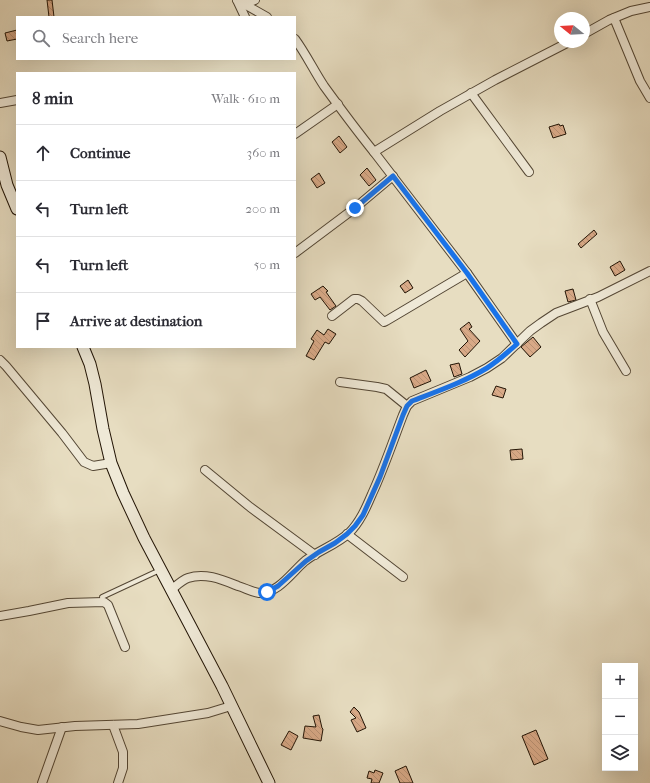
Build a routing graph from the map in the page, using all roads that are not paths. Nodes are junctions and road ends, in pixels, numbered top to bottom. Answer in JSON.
{"nodes":[{"id":1,"x":255,"y":0,"type":"edge"},
{"id":2,"x":239,"y":1,"type":"edge"},
{"id":3,"x":650,"y":7,"type":"edge"},
{"id":4,"x":245,"y":16,"type":"edge"},
{"id":5,"x":265,"y":16,"type":"edge"},
{"id":6,"x":614,"y":18,"type":"junction"},
{"id":7,"x":590,"y":31,"type":"edge"},
{"id":8,"x":296,"y":40,"type":"edge"},
{"id":9,"x":558,"y":48,"type":"edge"},
{"id":10,"x":471,"y":94,"type":"junction"},
{"id":11,"x":650,"y":98,"type":"edge"},
{"id":12,"x":16,"y":100,"type":"edge"},
{"id":13,"x":0,"y":103,"type":"edge"},
{"id":14,"x":338,"y":104,"type":"junction"},
{"id":15,"x":296,"y":133,"type":"edge"},
{"id":16,"x":374,"y":152,"type":"junction"},
{"id":17,"x":0,"y":157,"type":"edge"},
{"id":18,"x":529,"y":172,"type":"dead end"},
{"id":19,"x":393,"y":176,"type":"junction"},
{"id":20,"x":16,"y":207,"type":"edge"},
{"id":21,"x":296,"y":252,"type":"edge"},
{"id":22,"x":650,"y":271,"type":"edge"},
{"id":23,"x":467,"y":273,"type":"junction"},
{"id":24,"x":590,"y":300,"type":"junction"},
{"id":25,"x":332,"y":316,"type":"dead end"},
{"id":26,"x":517,"y":344,"type":"junction"},
{"id":27,"x":83,"y":348,"type":"edge"},
{"id":28,"x":0,"y":360,"type":"edge"},
{"id":29,"x":626,"y":371,"type":"dead end"},
{"id":30,"x":340,"y":382,"type":"dead end"},
{"id":31,"x":407,"y":406,"type":"junction"},
{"id":32,"x":111,"y":463,"type":"junction"},
{"id":33,"x":205,"y":470,"type":"dead end"},
{"id":34,"x":347,"y":534,"type":"junction"},
{"id":35,"x":315,"y":555,"type":"junction"},
{"id":36,"x":160,"y":570,"type":"junction"},
{"id":37,"x":403,"y":577,"type":"dead end"},
{"id":38,"x":171,"y":590,"type":"junction"},
{"id":39,"x":103,"y":602,"type":"junction"},
{"id":40,"x":0,"y":616,"type":"edge"},
{"id":41,"x":125,"y":647,"type":"dead end"},
{"id":42,"x":231,"y":706,"type":"junction"},
{"id":43,"x":0,"y":721,"type":"edge"},
{"id":44,"x":113,"y":725,"type":"junction"},
{"id":45,"x":62,"y":727,"type":"junction"},
{"id":46,"x":42,"y":783,"type":"edge"},
{"id":47,"x":118,"y":783,"type":"edge"},
{"id":48,"x":269,"y":783,"type":"edge"}],
"edges":[{"from":1,"to":2,"type":"street"},
{"from":2,"to":4,"type":"street"},
{"from":2,"to":5,"type":"street"},
{"from":3,"to":6,"type":"street"},
{"from":6,"to":7,"type":"street"},
{"from":6,"to":11,"type":"street"},
{"from":8,"to":14,"type":"street"},
{"from":9,"to":10,"type":"street"},
{"from":10,"to":16,"type":"street"},
{"from":10,"to":18,"type":"street"},
{"from":12,"to":13,"type":"street"},
{"from":14,"to":15,"type":"street"},
{"from":14,"to":16,"type":"street"},
{"from":16,"to":19,"type":"street"},
{"from":17,"to":20,"type":"street"},
{"from":19,"to":21,"type":"street"},
{"from":19,"to":23,"type":"street"},
{"from":22,"to":24,"type":"street"},
{"from":23,"to":25,"type":"street"},
{"from":23,"to":26,"type":"street"},
{"from":24,"to":26,"type":"street"},
{"from":24,"to":29,"type":"street"},
{"from":26,"to":31,"type":"street"},
{"from":27,"to":32,"type":"street"},
{"from":28,"to":32,"type":"street"},
{"from":30,"to":31,"type":"street"},
{"from":31,"to":34,"type":"street"},
{"from":32,"to":36,"type":"street"},
{"from":33,"to":35,"type":"street"},
{"from":34,"to":35,"type":"street"},
{"from":34,"to":37,"type":"street"},
{"from":35,"to":38,"type":"street"},
{"from":36,"to":38,"type":"street"},
{"from":36,"to":39,"type":"lane"},
{"from":38,"to":42,"type":"street"},
{"from":39,"to":40,"type":"street"},
{"from":39,"to":41,"type":"street"},
{"from":42,"to":44,"type":"street"},
{"from":42,"to":48,"type":"street"},
{"from":43,"to":45,"type":"street"},
{"from":44,"to":45,"type":"street"},
{"from":44,"to":47,"type":"street"},
{"from":45,"to":46,"type":"street"}]}
